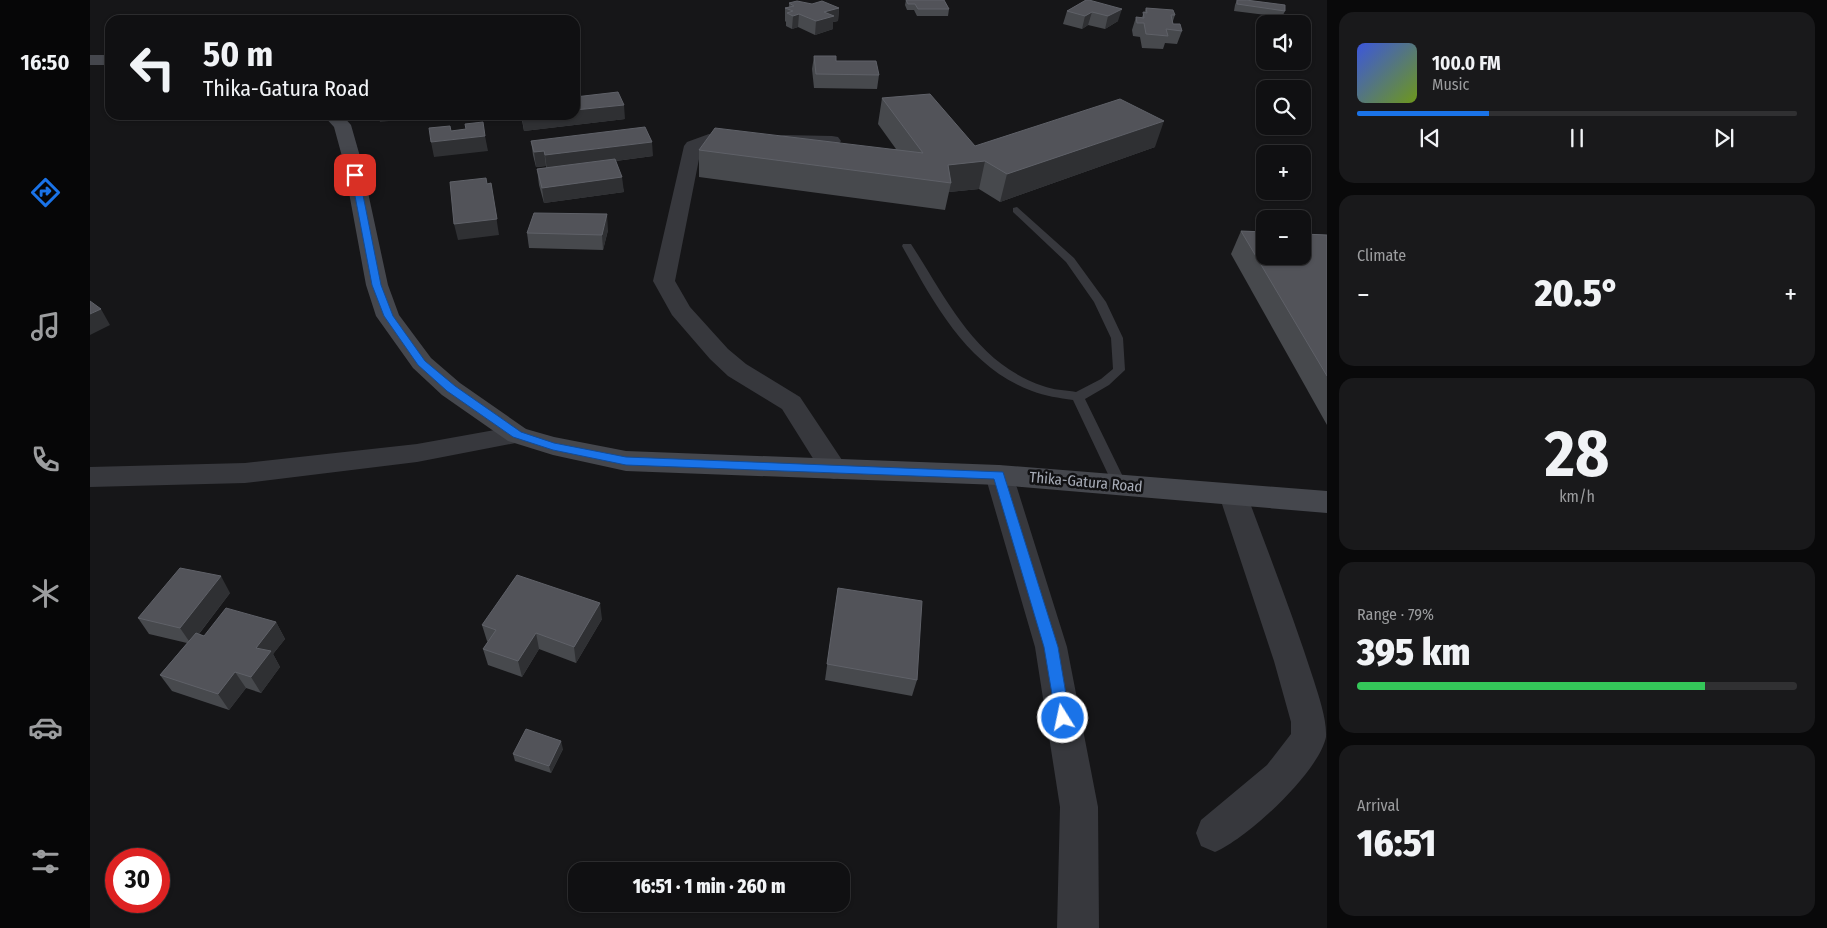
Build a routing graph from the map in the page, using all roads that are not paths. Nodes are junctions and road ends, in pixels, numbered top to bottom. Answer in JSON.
{"nodes":[{"id":1,"x":90,"y":60,"type":"edge"},
{"id":2,"x":105,"y":60,"type":"edge"},
{"id":3,"x":337,"y":120,"type":"edge"},
{"id":4,"x":832,"y":141,"type":"edge"},
{"id":5,"x":1016,"y":210,"type":"dead end"},
{"id":6,"x":908,"y":246,"type":"dead end"},
{"id":7,"x":1078,"y":397,"type":"junction"},
{"id":8,"x":517,"y":435,"type":"junction"},
{"id":9,"x":834,"y":469,"type":"junction"},
{"id":10,"x":999,"y":475,"type":"junction"},
{"id":11,"x":90,"y":477,"type":"edge"},
{"id":12,"x":1120,"y":485,"type":"junction"},
{"id":13,"x":1233,"y":495,"type":"junction"},
{"id":14,"x":1327,"y":502,"type":"edge"},
{"id":15,"x":1215,"y":833,"type":"dead end"},
{"id":16,"x":1078,"y":928,"type":"edge"}],
"edges":[{"from":1,"to":2,"type":"main road"},
{"from":3,"to":8,"type":"main road","name":"Thika-Gatura Road"},
{"from":4,"to":9,"type":"street"},
{"from":5,"to":7,"type":"lane"},
{"from":6,"to":7,"type":"lane"},
{"from":7,"to":12,"type":"lane"},
{"from":8,"to":9,"type":"main road","name":"Thika-Gatura Road"},
{"from":8,"to":11,"type":"street"},
{"from":9,"to":10,"type":"main road","name":"Thika-Gatura Road"},
{"from":10,"to":12,"type":"main road","name":"Thika-Gatura Road"},
{"from":10,"to":16,"type":"street"},
{"from":12,"to":13,"type":"main road","name":"Thika-Gatura Road"},
{"from":13,"to":14,"type":"main road","name":"Thika-Gatura Road"},
{"from":13,"to":15,"type":"street"}]}
